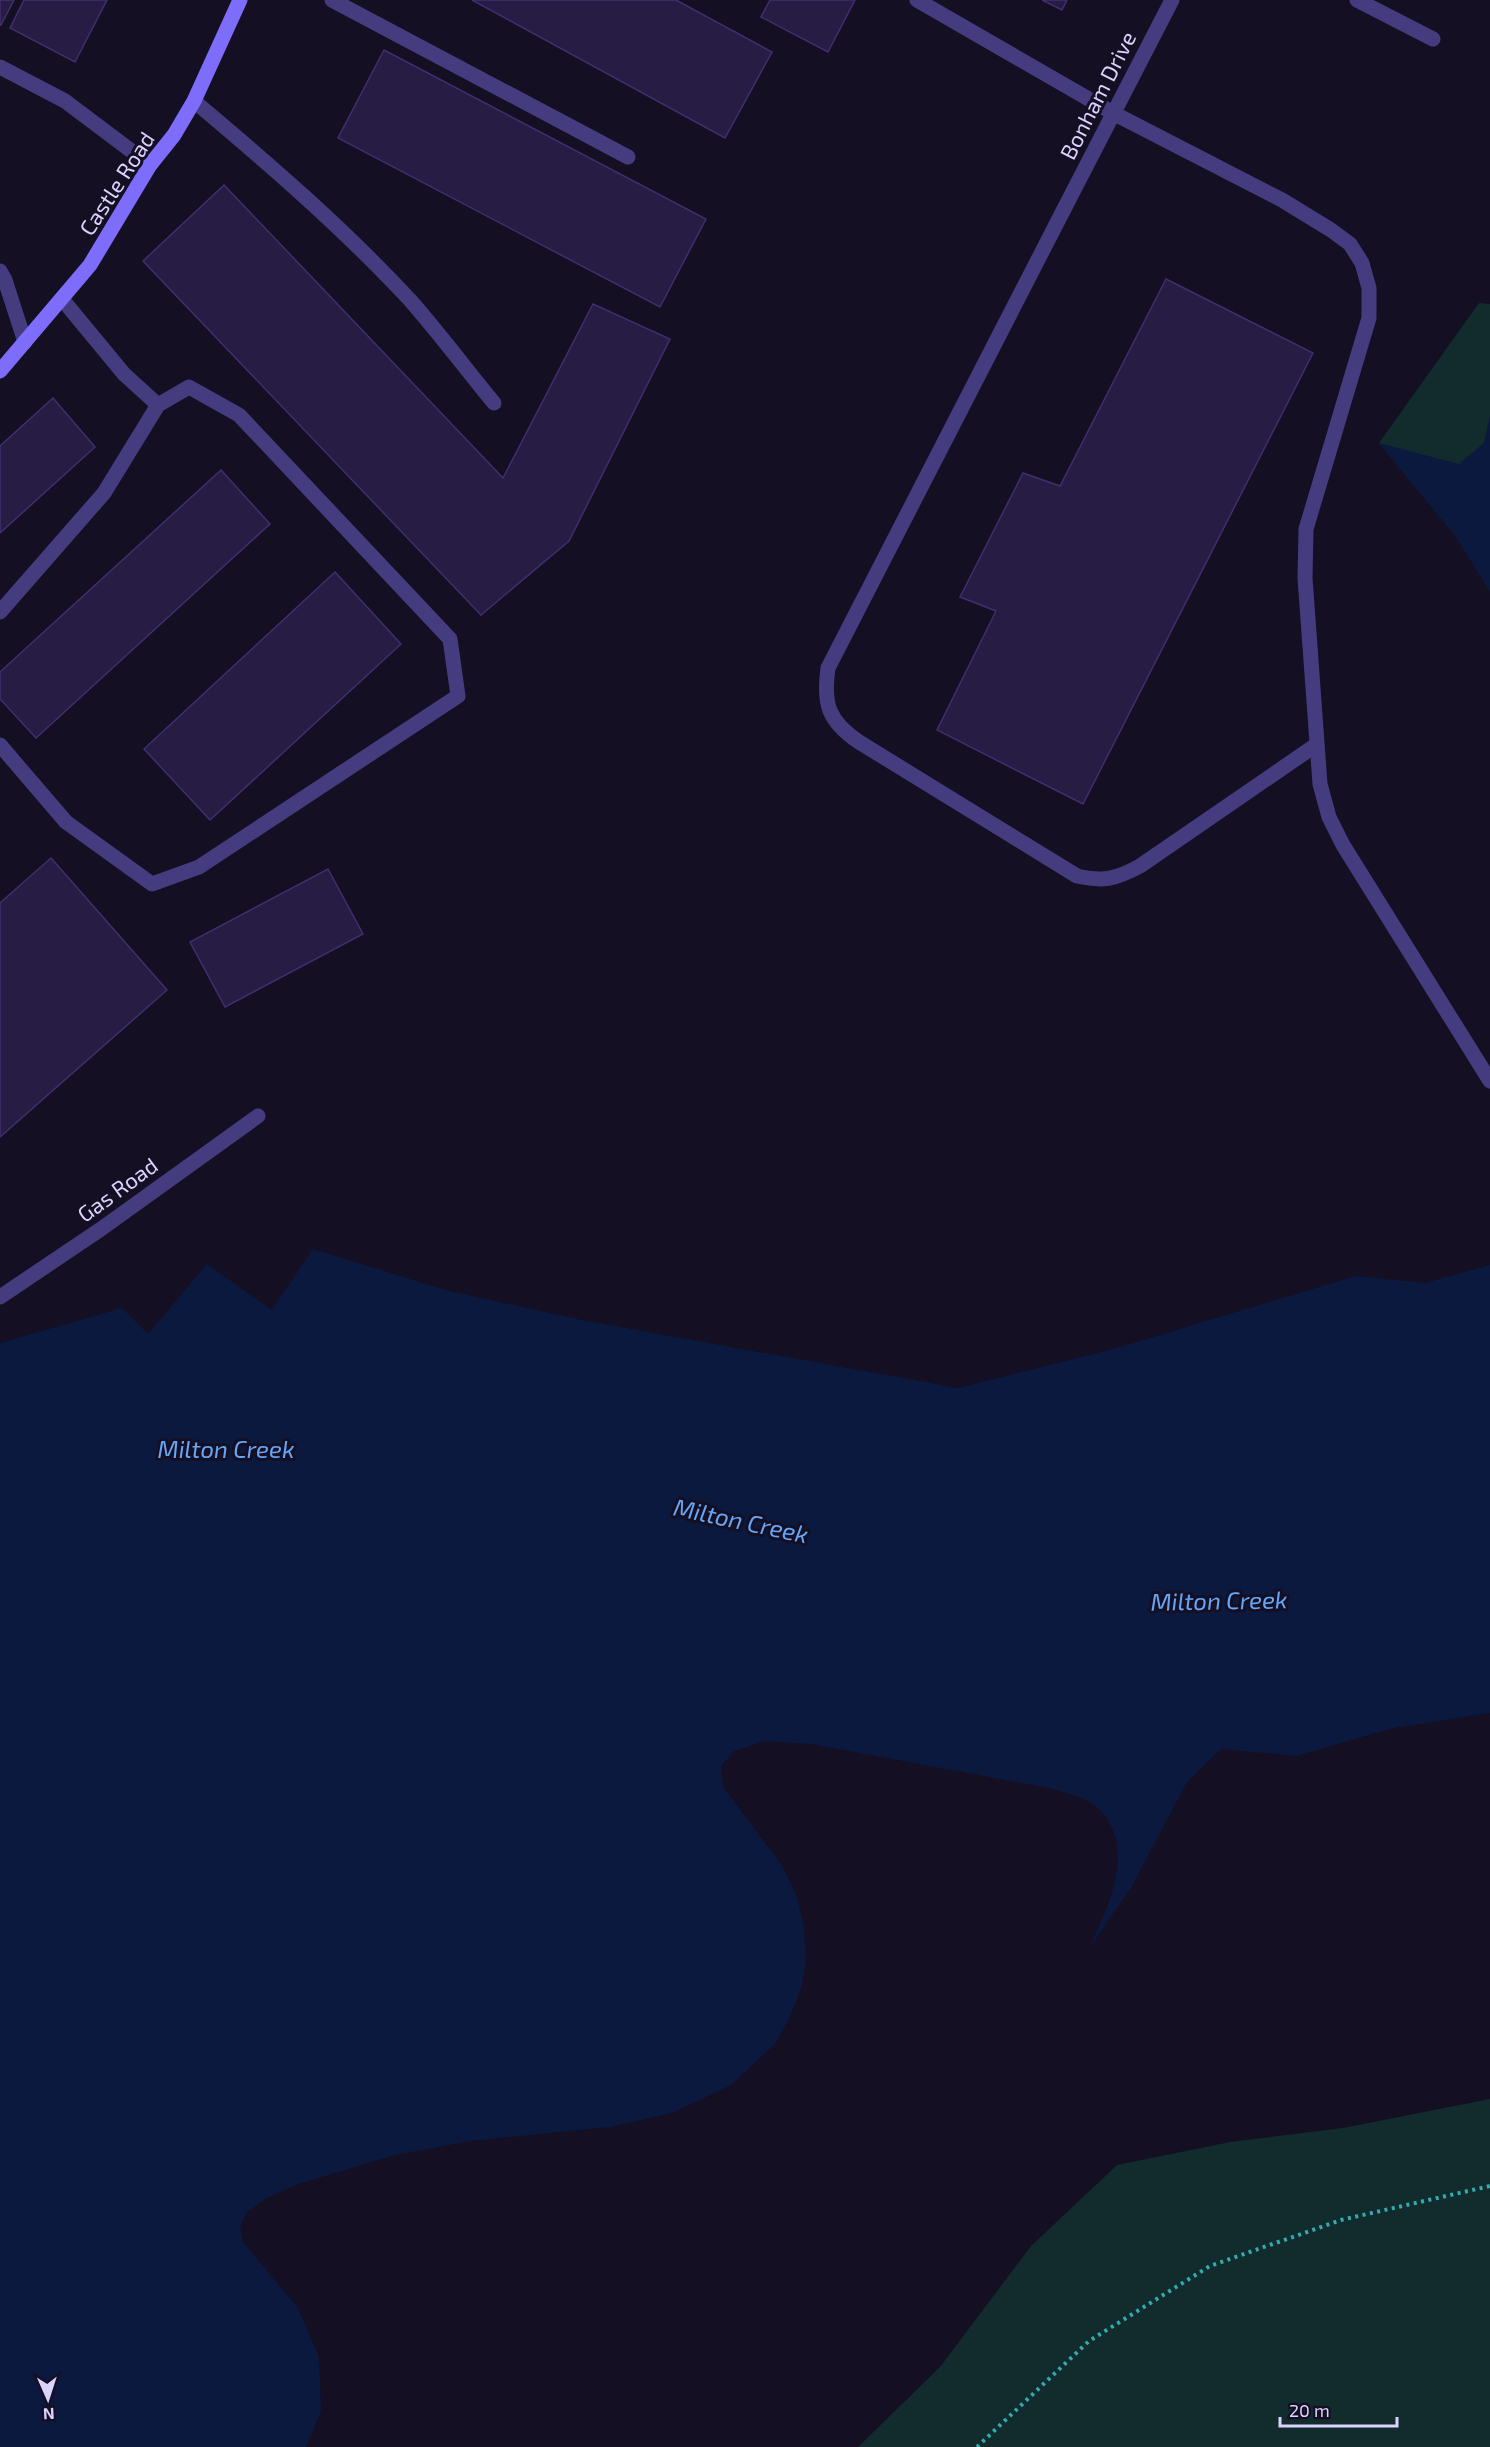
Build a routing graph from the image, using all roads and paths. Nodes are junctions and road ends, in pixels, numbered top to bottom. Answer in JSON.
{"nodes":[{"id":1,"x":240,"y":0,"type":"edge"},
{"id":2,"x":332,"y":0,"type":"edge"},
{"id":3,"x":917,"y":0,"type":"edge"},
{"id":4,"x":1172,"y":0,"type":"edge"},
{"id":5,"x":1357,"y":0,"type":"edge"},
{"id":6,"x":1434,"y":39,"type":"dead end"},
{"id":7,"x":0,"y":68,"type":"edge"},
{"id":8,"x":194,"y":101,"type":"junction"},
{"id":9,"x":1113,"y":113,"type":"junction"},
{"id":10,"x":628,"y":157,"type":"dead end"},
{"id":11,"x":150,"y":165,"type":"junction"},
{"id":12,"x":0,"y":271,"type":"edge"},
{"id":13,"x":62,"y":299,"type":"junction"},
{"id":14,"x":25,"y":342,"type":"junction"},
{"id":15,"x":0,"y":372,"type":"edge"},
{"id":16,"x":494,"y":403,"type":"dead end"},
{"id":17,"x":158,"y":405,"type":"junction"},
{"id":18,"x":0,"y":612,"type":"edge"},
{"id":19,"x":0,"y":745,"type":"edge"},
{"id":20,"x":1316,"y":745,"type":"junction"},
{"id":21,"x":1490,"y":1081,"type":"edge"},
{"id":22,"x":258,"y":1116,"type":"dead end"},
{"id":23,"x":0,"y":1297,"type":"edge"},
{"id":24,"x":1490,"y":2186,"type":"edge"},
{"id":25,"x":977,"y":2447,"type":"edge"}],
"edges":[{"from":1,"to":8,"type":"main road","name":"Castle Road"},
{"from":2,"to":10,"type":"street"},
{"from":3,"to":9,"type":"street"},
{"from":4,"to":9,"type":"street","name":"Bonham Drive"},
{"from":5,"to":6,"type":"street"},
{"from":7,"to":11,"type":"street"},
{"from":8,"to":11,"type":"main road","name":"Castle Road"},
{"from":8,"to":16,"type":"street"},
{"from":9,"to":20,"type":"street"},
{"from":9,"to":20,"type":"street","name":"Bonham Drive"},
{"from":11,"to":13,"type":"main road","name":"Castle Road"},
{"from":12,"to":14,"type":"street"},
{"from":13,"to":14,"type":"main road","name":"Castle Road"},
{"from":13,"to":17,"type":"street"},
{"from":14,"to":15,"type":"main road","name":"Castle Road"},
{"from":17,"to":18,"type":"street"},
{"from":17,"to":19,"type":"street"},
{"from":20,"to":21,"type":"street"},
{"from":22,"to":23,"type":"street","name":"Gas Road"},
{"from":24,"to":25,"type":"path"}]}
